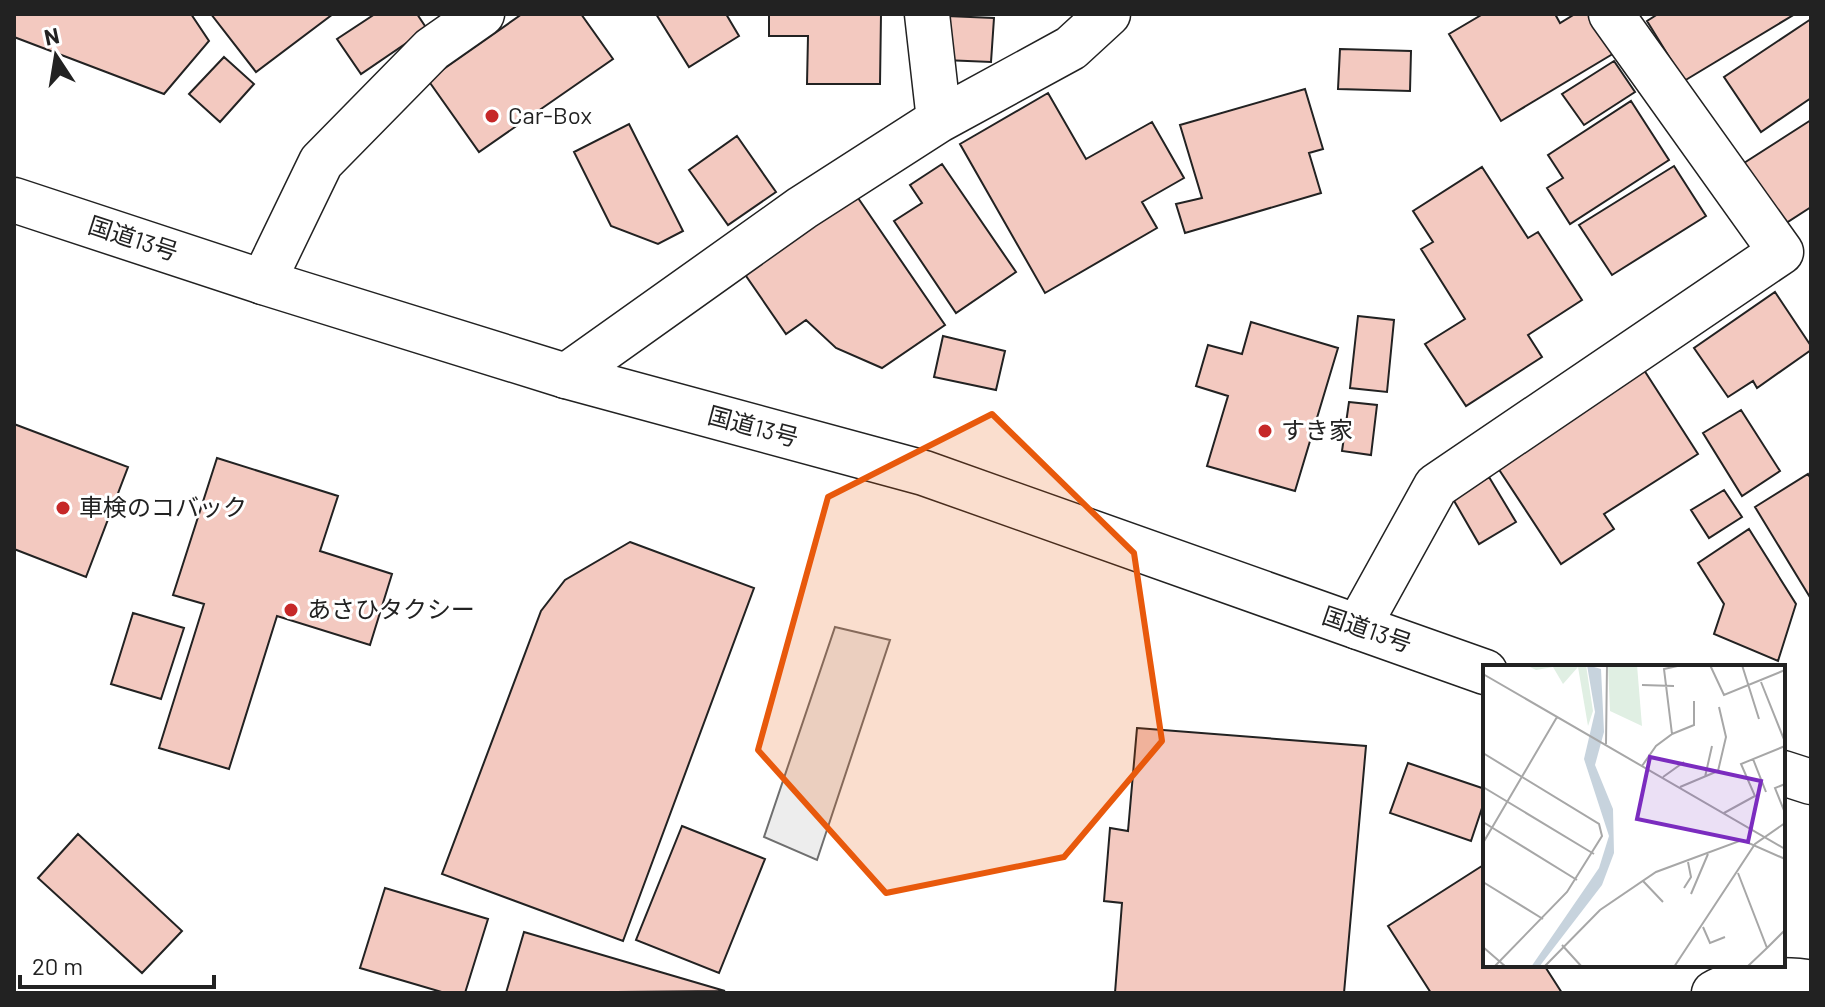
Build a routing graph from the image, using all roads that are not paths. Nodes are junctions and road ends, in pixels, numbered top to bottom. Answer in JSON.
{"nodes":[{"id":1,"x":482,"y":14,"type":"edge"},
{"id":2,"x":927,"y":14,"type":"edge"},
{"id":3,"x":1108,"y":14,"type":"edge"},
{"id":4,"x":1611,"y":14,"type":"edge"},
{"id":5,"x":939,"y":120,"type":"junction"},
{"id":6,"x":14,"y":200,"type":"edge"},
{"id":7,"x":1796,"y":242,"type":"edge"},
{"id":8,"x":263,"y":282,"type":"junction"},
{"id":9,"x":566,"y":376,"type":"junction"},
{"id":10,"x":1358,"y":627,"type":"junction"},
{"id":11,"x":1483,"y":671,"type":"edge"},
{"id":12,"x":1785,"y":774,"type":"edge"},
{"id":13,"x":1811,"y":782,"type":"edge"},
{"id":14,"x":1811,"y":983,"type":"edge"},
{"id":15,"x":1714,"y":993,"type":"edge"}],
"edges":[{"from":1,"to":8,"type":"main road"},
{"from":2,"to":5,"type":"main road"},
{"from":3,"to":5,"type":"main road"},
{"from":4,"to":7,"type":"main road"},
{"from":5,"to":9,"type":"main road"},
{"from":6,"to":8,"type":"main road","name":"国道13号"},
{"from":7,"to":10,"type":"main road"},
{"from":8,"to":9,"type":"main road","name":"国道13号"},
{"from":9,"to":10,"type":"main road","name":"国道13号"},
{"from":10,"to":11,"type":"main road","name":"国道13号"},
{"from":12,"to":13,"type":"main road"},
{"from":14,"to":15,"type":"main road"}]}
